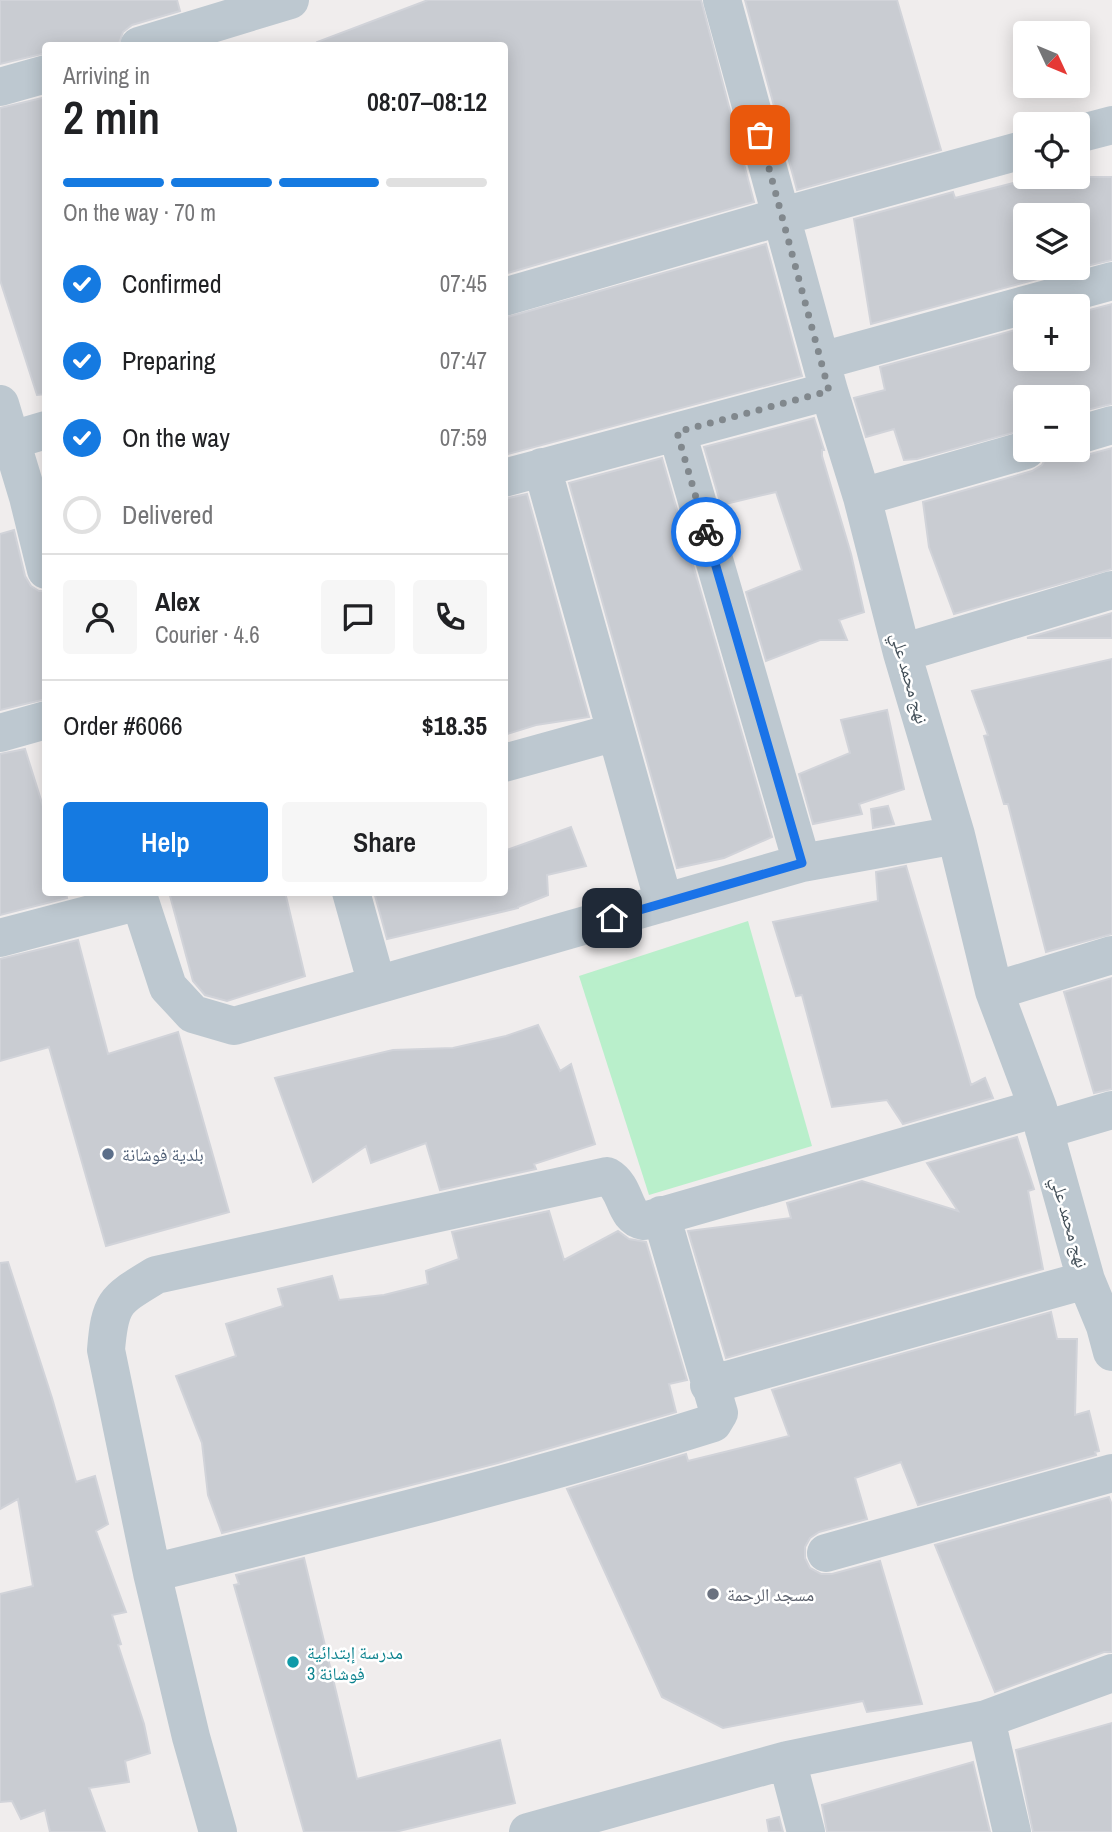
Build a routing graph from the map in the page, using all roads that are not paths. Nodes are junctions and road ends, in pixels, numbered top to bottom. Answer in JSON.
{"nodes":[{"id":1,"x":290,"y":0,"type":"edge"},
{"id":2,"x":722,"y":0,"type":"edge"},
{"id":3,"x":152,"y":42,"type":"edge"},
{"id":4,"x":42,"y":75,"type":"edge"},
{"id":5,"x":0,"y":87,"type":"edge"},
{"id":6,"x":1112,"y":125,"type":"edge"},
{"id":7,"x":1090,"y":131,"type":"edge"},
{"id":8,"x":1013,"y":153,"type":"edge"},
{"id":9,"x":783,"y":216,"type":"junction"},
{"id":10,"x":1112,"y":281,"type":"edge"},
{"id":11,"x":508,"y":296,"type":"edge"},
{"id":12,"x":825,"y":376,"type":"junction"},
{"id":13,"x":0,"y":404,"type":"edge"},
{"id":14,"x":1112,"y":425,"type":"edge"},
{"id":15,"x":1090,"y":431,"type":"edge"},
{"id":16,"x":677,"y":432,"type":"junction"},
{"id":17,"x":29,"y":435,"type":"edge"},
{"id":18,"x":1013,"y":454,"type":"edge"},
{"id":19,"x":542,"y":467,"type":"junction"},
{"id":20,"x":508,"y":477,"type":"edge"},
{"id":21,"x":862,"y":497,"type":"junction"},
{"id":22,"x":14,"y":501,"type":"edge"},
{"id":23,"x":42,"y":561,"type":"edge"},
{"id":24,"x":1112,"y":590,"type":"edge"},
{"id":25,"x":902,"y":653,"type":"junction"},
{"id":26,"x":42,"y":721,"type":"edge"},
{"id":27,"x":616,"y":732,"type":"junction"},
{"id":28,"x":0,"y":733,"type":"edge"},
{"id":29,"x":508,"y":762,"type":"edge"},
{"id":30,"x":956,"y":835,"type":"junction"},
{"id":31,"x":802,"y":863,"type":"junction"},
{"id":32,"x":352,"y":896,"type":"edge"},
{"id":33,"x":138,"y":897,"type":"edge"},
{"id":34,"x":664,"y":902,"type":"junction"},
{"id":35,"x":0,"y":938,"type":"edge"},
{"id":36,"x":1112,"y":955,"type":"edge"},
{"id":37,"x":377,"y":985,"type":"junction"},
{"id":38,"x":994,"y":991,"type":"junction"},
{"id":39,"x":1112,"y":1110,"type":"edge"},
{"id":40,"x":1041,"y":1119,"type":"junction"},
{"id":41,"x":662,"y":1215,"type":"junction"},
{"id":42,"x":1086,"y":1280,"type":"junction"},
{"id":43,"x":1110,"y":1334,"type":"edge"},
{"id":44,"x":709,"y":1385,"type":"junction"},
{"id":45,"x":1112,"y":1473,"type":"edge"},
{"id":46,"x":826,"y":1553,"type":"dead end"},
{"id":47,"x":152,"y":1573,"type":"junction"},
{"id":48,"x":1112,"y":1673,"type":"edge"},
{"id":49,"x":986,"y":1719,"type":"junction"},
{"id":50,"x":787,"y":1760,"type":"junction"},
{"id":51,"x":576,"y":1825,"type":"edge"},
{"id":52,"x":218,"y":1832,"type":"edge"},
{"id":53,"x":528,"y":1832,"type":"edge"},
{"id":54,"x":806,"y":1832,"type":"edge"},
{"id":55,"x":1012,"y":1832,"type":"edge"}],
"edges":[{"from":1,"to":3,"type":"street"},
{"from":2,"to":9,"type":"street","name":"نهج محمد علي"},
{"from":4,"to":5,"type":"street"},
{"from":6,"to":7,"type":"street"},
{"from":8,"to":9,"type":"street"},
{"from":9,"to":11,"type":"street"},
{"from":9,"to":12,"type":"street","name":"نهج محمد علي"},
{"from":10,"to":12,"type":"street"},
{"from":12,"to":16,"type":"street"},
{"from":12,"to":21,"type":"street","name":"نهج محمد علي"},
{"from":13,"to":17,"type":"street"},
{"from":14,"to":15,"type":"street"},
{"from":16,"to":19,"type":"street"},
{"from":16,"to":31,"type":"street"},
{"from":17,"to":22,"type":"street"},
{"from":18,"to":21,"type":"street"},
{"from":19,"to":20,"type":"street"},
{"from":19,"to":27,"type":"street"},
{"from":21,"to":25,"type":"street","name":"نهج محمد علي"},
{"from":22,"to":23,"type":"street"},
{"from":24,"to":25,"type":"street"},
{"from":25,"to":30,"type":"street","name":"نهج محمد علي"},
{"from":26,"to":28,"type":"street"},
{"from":27,"to":29,"type":"street"},
{"from":27,"to":34,"type":"street"},
{"from":30,"to":31,"type":"street"},
{"from":30,"to":38,"type":"street","name":"نهج محمد علي"},
{"from":31,"to":34,"type":"street"},
{"from":32,"to":37,"type":"street"},
{"from":33,"to":35,"type":"street"},
{"from":33,"to":37,"type":"street"},
{"from":34,"to":37,"type":"street"},
{"from":36,"to":38,"type":"street"},
{"from":38,"to":40,"type":"street","name":"نهج محمد علي"},
{"from":39,"to":40,"type":"street"},
{"from":40,"to":41,"type":"street"},
{"from":40,"to":42,"type":"street","name":"نهج محمد علي"},
{"from":41,"to":44,"type":"street"},
{"from":41,"to":47,"type":"street"},
{"from":42,"to":43,"type":"street","name":"نهج محمد علي"},
{"from":42,"to":44,"type":"street"},
{"from":44,"to":47,"type":"street"},
{"from":45,"to":46,"type":"street"},
{"from":47,"to":52,"type":"street"},
{"from":48,"to":49,"type":"street"},
{"from":49,"to":50,"type":"street"},
{"from":49,"to":55,"type":"street"},
{"from":50,"to":51,"type":"street"},
{"from":50,"to":54,"type":"street"},
{"from":51,"to":53,"type":"street"}]}
